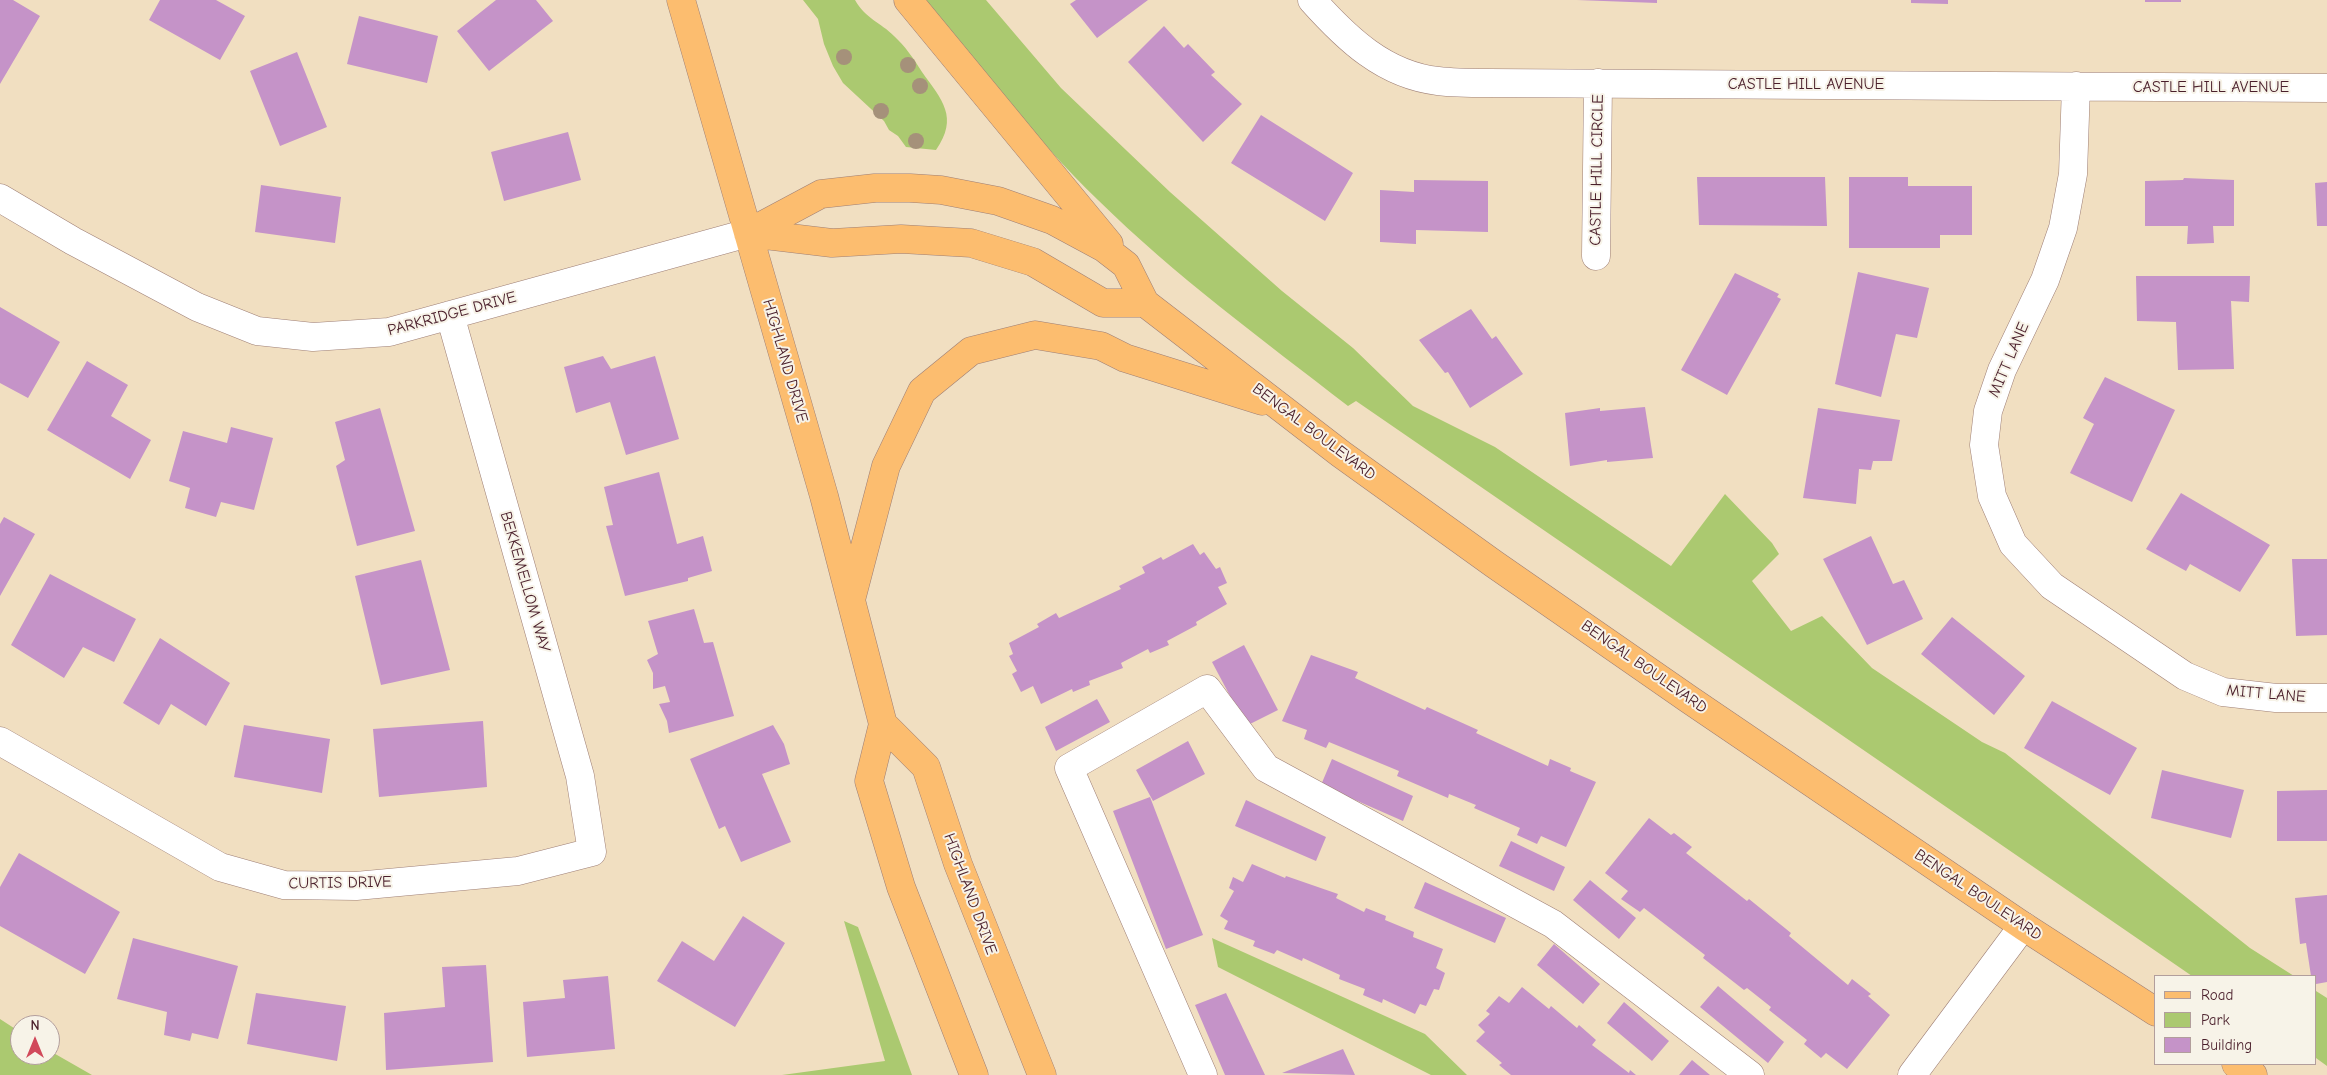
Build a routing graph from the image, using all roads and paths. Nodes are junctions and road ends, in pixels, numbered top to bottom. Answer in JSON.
{"nodes":[{"id":1,"x":681,"y":0,"type":"edge"},
{"id":2,"x":908,"y":0,"type":"edge"},
{"id":3,"x":1312,"y":0,"type":"edge"},
{"id":4,"x":1598,"y":83,"type":"junction"},
{"id":5,"x":2076,"y":86,"type":"junction"},
{"id":6,"x":2327,"y":88,"type":"edge"},
{"id":7,"x":0,"y":198,"type":"edge"},
{"id":8,"x":748,"y":233,"type":"junction"},
{"id":9,"x":1596,"y":256,"type":"dead end"},
{"id":10,"x":1126,"y":265,"type":"junction"},
{"id":11,"x":1145,"y":303,"type":"junction"},
{"id":12,"x":450,"y":316,"type":"junction"},
{"id":13,"x":1281,"y":407,"type":"junction"},
{"id":14,"x":852,"y":598,"type":"junction"},
{"id":15,"x":2327,"y":698,"type":"edge"},
{"id":16,"x":883,"y":724,"type":"junction"},
{"id":17,"x":0,"y":741,"type":"edge"},
{"id":18,"x":592,"y":852,"type":"joint"},
{"id":19,"x":2023,"y":926,"type":"junction"},
{"id":20,"x":2154,"y":1011,"type":"edge"},
{"id":21,"x":2238,"y":1065,"type":"edge"},
{"id":22,"x":974,"y":1075,"type":"edge"},
{"id":23,"x":1042,"y":1075,"type":"edge"},
{"id":24,"x":1203,"y":1075,"type":"edge"},
{"id":25,"x":1750,"y":1075,"type":"edge"},
{"id":26,"x":1912,"y":1075,"type":"edge"},
{"id":27,"x":2254,"y":1075,"type":"edge"}],
"edges":[{"from":1,"to":8,"type":"main road","name":"HIGHLAND DRIVE"},
{"from":2,"to":10,"type":"main road"},
{"from":3,"to":4,"type":"street","name":"CASTLE HILL AVENUE"},
{"from":4,"to":5,"type":"street","name":"CASTLE HILL AVENUE"},
{"from":4,"to":9,"type":"street","name":"CASTLE HILL CIRCLE"},
{"from":5,"to":6,"type":"street","name":"CASTLE HILL AVENUE"},
{"from":5,"to":15,"type":"street","name":"MITT LANE"},
{"from":7,"to":12,"type":"street","name":"PARKRIDGE DRIVE"},
{"from":8,"to":10,"type":"main road","name":"BENGAL BOULEVARD"},
{"from":8,"to":11,"type":"main road"},
{"from":8,"to":12,"type":"street","name":"PARKRIDGE DRIVE"},
{"from":8,"to":14,"type":"main road","name":"HIGHLAND DRIVE"},
{"from":10,"to":11,"type":"main road","name":"BENGAL BOULEVARD"},
{"from":11,"to":13,"type":"main road","name":"BENGAL BOULEVARD"},
{"from":12,"to":18,"type":"street","name":"BEKKEMELLOM WAY"},
{"from":13,"to":14,"type":"main road"},
{"from":13,"to":19,"type":"main road","name":"BENGAL BOULEVARD"},
{"from":14,"to":16,"type":"main road","name":"HIGHLAND DRIVE"},
{"from":16,"to":22,"type":"main road","name":"HIGHLAND DRIVE"},
{"from":16,"to":23,"type":"main road","name":"HIGHLAND DRIVE"},
{"from":17,"to":18,"type":"street","name":"CURTIS DRIVE"},
{"from":19,"to":20,"type":"main road","name":"BENGAL BOULEVARD"},
{"from":19,"to":26,"type":"street"},
{"from":21,"to":27,"type":"main road"},
{"from":24,"to":25,"type":"street"}]}
